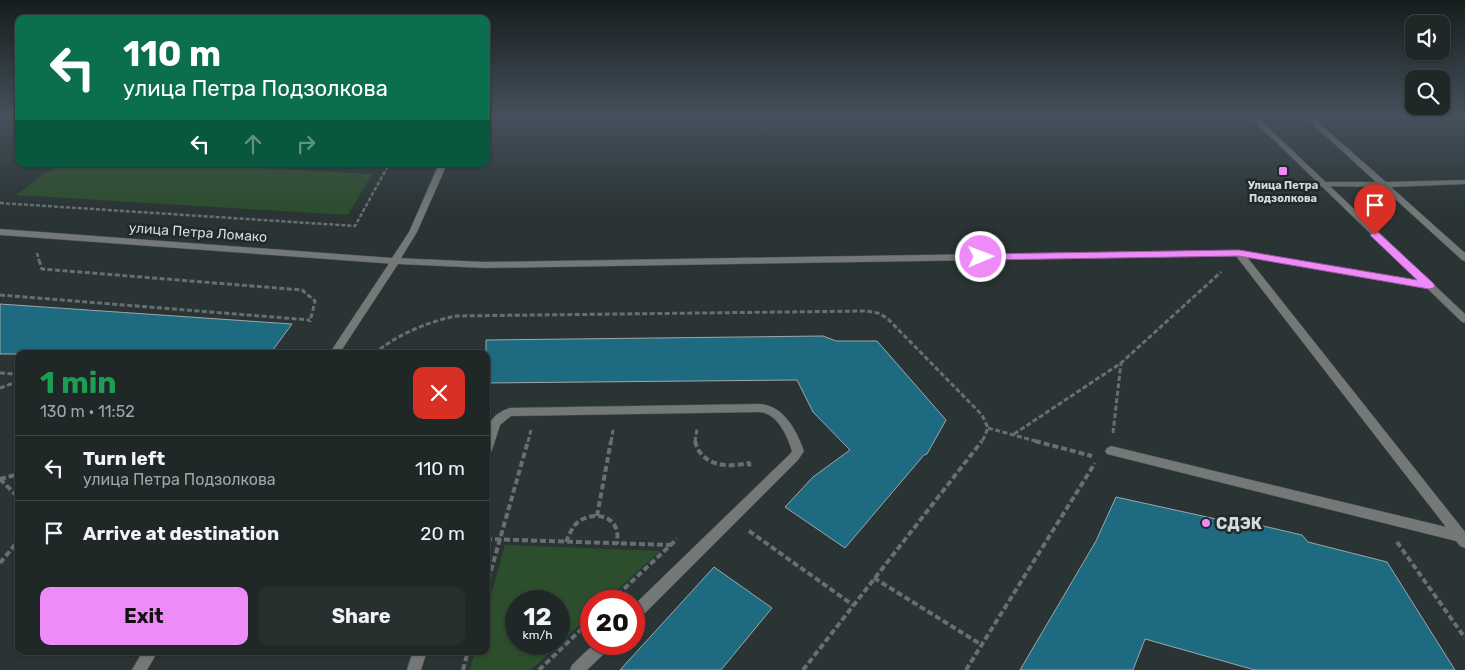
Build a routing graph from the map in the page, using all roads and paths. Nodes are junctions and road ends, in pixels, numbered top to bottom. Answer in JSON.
{"nodes":[{"id":1,"x":1285,"y":148,"type":"edge"},
{"id":2,"x":1342,"y":148,"type":"edge"},
{"id":3,"x":387,"y":167,"type":"edge"},
{"id":4,"x":442,"y":167,"type":"edge"},
{"id":5,"x":1465,"y":182,"type":"edge"},
{"id":6,"x":1321,"y":184,"type":"junction"},
{"id":7,"x":1383,"y":185,"type":"junction"},
{"id":8,"x":0,"y":203,"type":"edge"},
{"id":9,"x":0,"y":232,"type":"edge"},
{"id":10,"x":36,"y":251,"type":"dead end"},
{"id":11,"x":1239,"y":254,"type":"junction"},
{"id":12,"x":1465,"y":258,"type":"edge"},
{"id":13,"x":395,"y":261,"type":"junction"},
{"id":14,"x":1429,"y":286,"type":"junction"},
{"id":15,"x":0,"y":295,"type":"edge"},
{"id":16,"x":1465,"y":320,"type":"edge"},
{"id":17,"x":337,"y":350,"type":"edge"},
{"id":18,"x":1121,"y":363,"type":"junction"},
{"id":19,"x":0,"y":373,"type":"edge"},
{"id":20,"x":15,"y":374,"type":"edge"},
{"id":21,"x":15,"y":382,"type":"edge"},
{"id":22,"x":0,"y":388,"type":"edge"},
{"id":23,"x":616,"y":410,"type":"junction"},
{"id":24,"x":700,"y":426,"type":"dead end"},
{"id":25,"x":988,"y":428,"type":"dead end"},
{"id":26,"x":490,"y":429,"type":"edge"},
{"id":27,"x":531,"y":429,"type":"dead end"},
{"id":28,"x":1013,"y":434,"type":"junction"},
{"id":29,"x":1111,"y":451,"type":"joint"},
{"id":30,"x":744,"y":474,"type":"dead end"},
{"id":31,"x":15,"y":475,"type":"edge"},
{"id":32,"x":0,"y":479,"type":"edge"},
{"id":33,"x":15,"y":494,"type":"edge"},
{"id":34,"x":597,"y":516,"type":"junction"},
{"id":35,"x":732,"y":518,"type":"junction"},
{"id":36,"x":684,"y":532,"type":"dead end"},
{"id":37,"x":1394,"y":537,"type":"dead end"},
{"id":38,"x":490,"y":539,"type":"edge"},
{"id":39,"x":1463,"y":539,"type":"edge"},
{"id":40,"x":500,"y":540,"type":"junction"},
{"id":41,"x":566,"y":542,"type":"junction"},
{"id":42,"x":617,"y":544,"type":"junction"},
{"id":43,"x":15,"y":545,"type":"edge"},
{"id":44,"x":670,"y":546,"type":"junction"},
{"id":45,"x":704,"y":546,"type":"junction"},
{"id":46,"x":0,"y":563,"type":"edge"},
{"id":47,"x":490,"y":574,"type":"edge"},
{"id":48,"x":874,"y":578,"type":"dead end"},
{"id":49,"x":623,"y":590,"type":"edge"},
{"id":50,"x":645,"y":603,"type":"edge"},
{"id":51,"x":853,"y":605,"type":"dead end"},
{"id":52,"x":580,"y":630,"type":"edge"},
{"id":53,"x":1465,"y":638,"type":"edge"},
{"id":54,"x":982,"y":645,"type":"junction"},
{"id":55,"x":148,"y":655,"type":"edge"},
{"id":56,"x":419,"y":655,"type":"edge"},
{"id":57,"x":467,"y":655,"type":"edge"},
{"id":58,"x":593,"y":655,"type":"edge"},
{"id":59,"x":139,"y":670,"type":"edge"},
{"id":60,"x":414,"y":670,"type":"edge"},
{"id":61,"x":463,"y":670,"type":"edge"},
{"id":62,"x":538,"y":670,"type":"edge"},
{"id":63,"x":577,"y":670,"type":"edge"},
{"id":64,"x":966,"y":670,"type":"edge"}],
"edges":[{"from":1,"to":6,"type":"street"},
{"from":2,"to":7,"type":"street"},
{"from":3,"to":8,"type":"path"},
{"from":4,"to":13,"type":"street"},
{"from":5,"to":7,"type":"street"},
{"from":6,"to":7,"type":"street"},
{"from":6,"to":14,"type":"street"},
{"from":7,"to":12,"type":"street"},
{"from":9,"to":13,"type":"street","name":"улица Петра Ломако"},
{"from":10,"to":15,"type":"path"},
{"from":11,"to":13,"type":"street","name":"улица Петра Ломако"},
{"from":11,"to":14,"type":"street","name":"улица Петра Ломако"},
{"from":11,"to":18,"type":"path"},
{"from":11,"to":39,"type":"street"},
{"from":13,"to":17,"type":"street"},
{"from":14,"to":16,"type":"street"},
{"from":18,"to":28,"type":"path"},
{"from":18,"to":29,"type":"path"},
{"from":19,"to":20,"type":"path"},
{"from":21,"to":22,"type":"path"},
{"from":23,"to":26,"type":"street"},
{"from":23,"to":34,"type":"path"},
{"from":23,"to":35,"type":"street"},
{"from":24,"to":30,"type":"path"},
{"from":25,"to":28,"type":"path"},
{"from":27,"to":40,"type":"path"},
{"from":28,"to":54,"type":"path"},
{"from":29,"to":39,"type":"street"},
{"from":31,"to":32,"type":"path"},
{"from":32,"to":33,"type":"path"},
{"from":34,"to":41,"type":"path"},
{"from":34,"to":42,"type":"path"},
{"from":35,"to":45,"type":"street"},
{"from":35,"to":51,"type":"path"},
{"from":36,"to":44,"type":"path"},
{"from":37,"to":53,"type":"path"},
{"from":38,"to":40,"type":"path"},
{"from":40,"to":41,"type":"path"},
{"from":40,"to":47,"type":"path"},
{"from":41,"to":42,"type":"path"},
{"from":42,"to":44,"type":"path"},
{"from":43,"to":46,"type":"path"},
{"from":44,"to":45,"type":"path"},
{"from":44,"to":49,"type":"path"},
{"from":45,"to":50,"type":"street"},
{"from":48,"to":54,"type":"path"},
{"from":52,"to":62,"type":"path"},
{"from":54,"to":64,"type":"path"},
{"from":55,"to":59,"type":"street"},
{"from":56,"to":60,"type":"street"},
{"from":57,"to":61,"type":"path"},
{"from":58,"to":63,"type":"street"}]}
